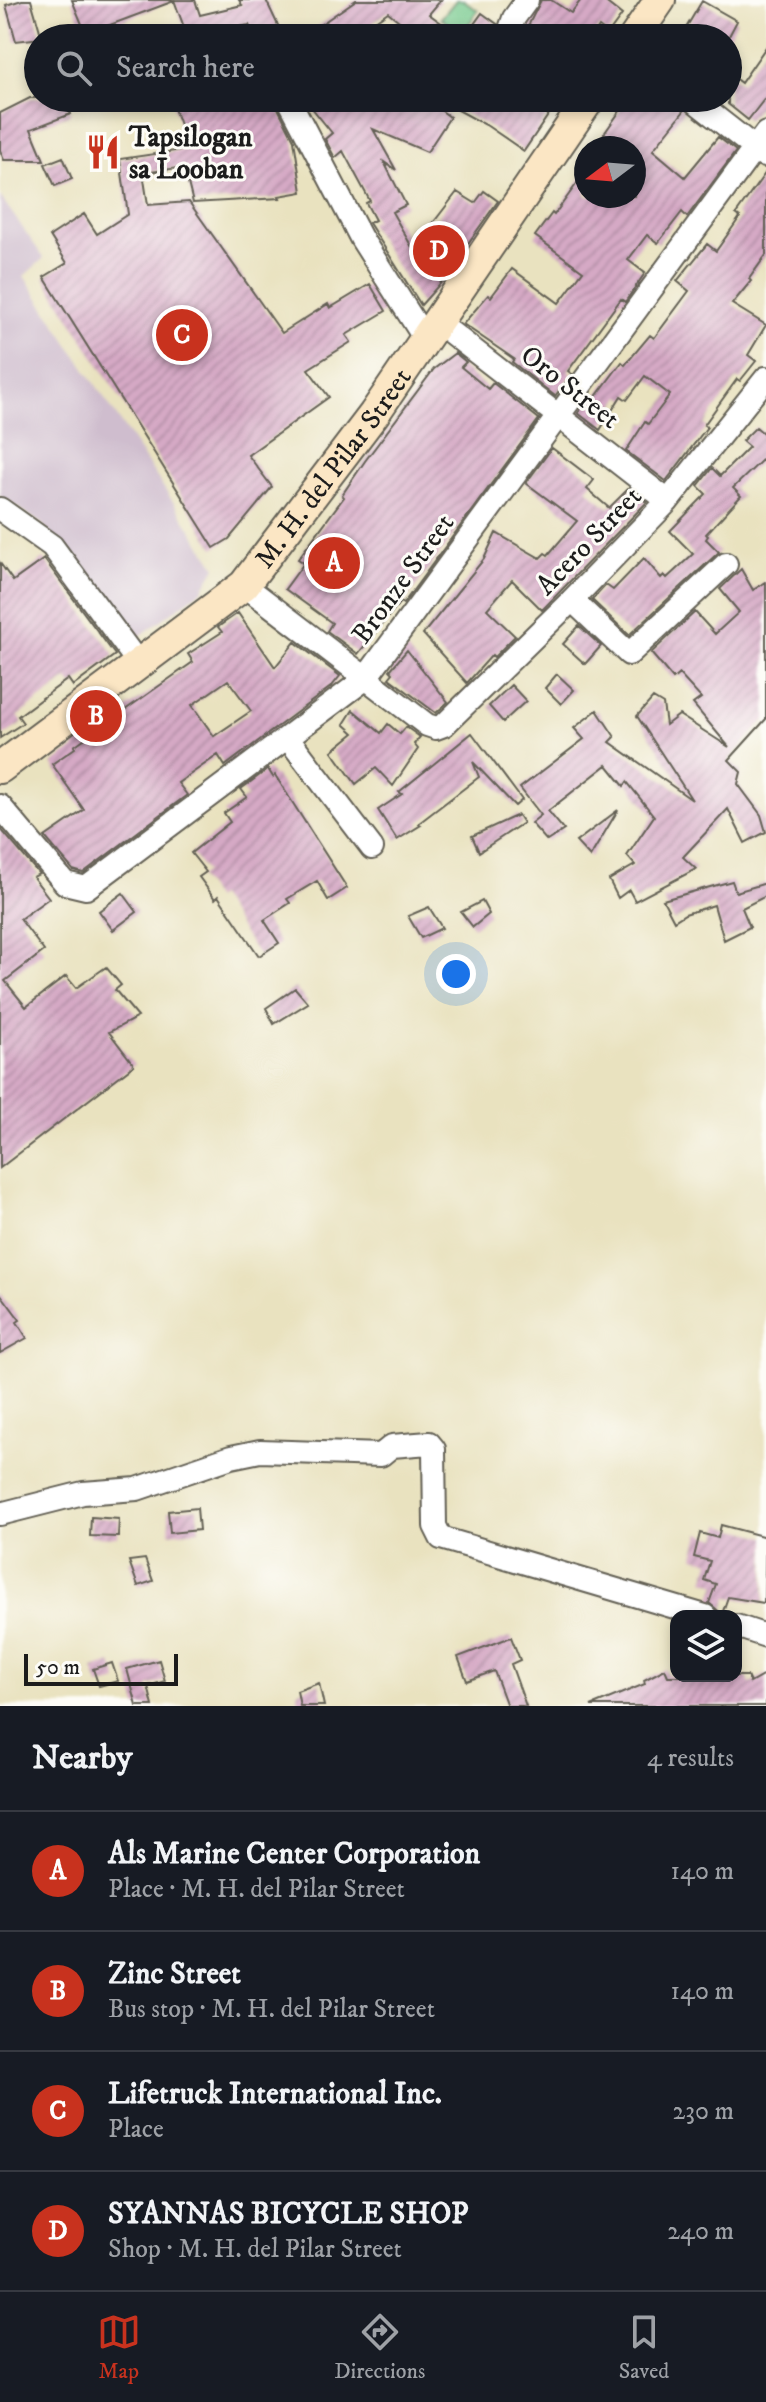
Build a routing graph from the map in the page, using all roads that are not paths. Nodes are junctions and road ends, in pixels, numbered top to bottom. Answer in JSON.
{"nodes":[{"id":1,"x":527,"y":0,"type":"edge"},
{"id":2,"x":660,"y":0,"type":"edge"},
{"id":3,"x":512,"y":24,"type":"edge"},
{"id":4,"x":644,"y":24,"type":"edge"},
{"id":5,"x":295,"y":112,"type":"edge"},
{"id":6,"x":572,"y":112,"type":"edge"},
{"id":7,"x":712,"y":112,"type":"edge"},
{"id":8,"x":762,"y":146,"type":"edge"},
{"id":9,"x":431,"y":330,"type":"junction"},
{"id":10,"x":766,"y":378,"type":"edge"},
{"id":11,"x":558,"y":414,"type":"junction"},
{"id":12,"x":668,"y":501,"type":"junction"},
{"id":13,"x":0,"y":509,"type":"edge"},
{"id":14,"x":726,"y":564,"type":"dead end"},
{"id":15,"x":244,"y":585,"type":"junction"},
{"id":16,"x":572,"y":600,"type":"junction"},
{"id":17,"x":139,"y":664,"type":"junction"},
{"id":18,"x":365,"y":679,"type":"junction"},
{"id":19,"x":288,"y":738,"type":"junction"},
{"id":20,"x":0,"y":768,"type":"edge"},
{"id":21,"x":0,"y":806,"type":"edge"},
{"id":22,"x":372,"y":848,"type":"dead end"},
{"id":23,"x":0,"y":1514,"type":"edge"},
{"id":24,"x":685,"y":1610,"type":"edge"},
{"id":25,"x":742,"y":1628,"type":"edge"},
{"id":26,"x":766,"y":1636,"type":"edge"}],
"edges":[{"from":1,"to":3,"type":"street"},
{"from":2,"to":4,"type":"main road"},
{"from":5,"to":9,"type":"street"},
{"from":6,"to":9,"type":"main road","name":"M. H. del Pilar Street"},
{"from":7,"to":8,"type":"street"},
{"from":8,"to":11,"type":"street","name":"Bronze Street"},
{"from":9,"to":11,"type":"street","name":"Oro Street"},
{"from":9,"to":15,"type":"main road","name":"M. H. del Pilar Street"},
{"from":10,"to":12,"type":"street","name":"Acero Street"},
{"from":11,"to":12,"type":"street","name":"Oro Street"},
{"from":11,"to":18,"type":"street","name":"Bronze Street"},
{"from":12,"to":16,"type":"street","name":"Acero Street"},
{"from":13,"to":17,"type":"street"},
{"from":14,"to":16,"type":"street"},
{"from":15,"to":17,"type":"main road","name":"M. H. del Pilar Street"},
{"from":15,"to":18,"type":"street"},
{"from":16,"to":18,"type":"street","name":"Acero Street"},
{"from":17,"to":20,"type":"main road","name":"M. H. del Pilar Street"},
{"from":18,"to":19,"type":"street","name":"Bronze Street"},
{"from":19,"to":21,"type":"street","name":"Bronze Street"},
{"from":19,"to":22,"type":"street"},
{"from":23,"to":24,"type":"street"},
{"from":25,"to":26,"type":"street"}]}
